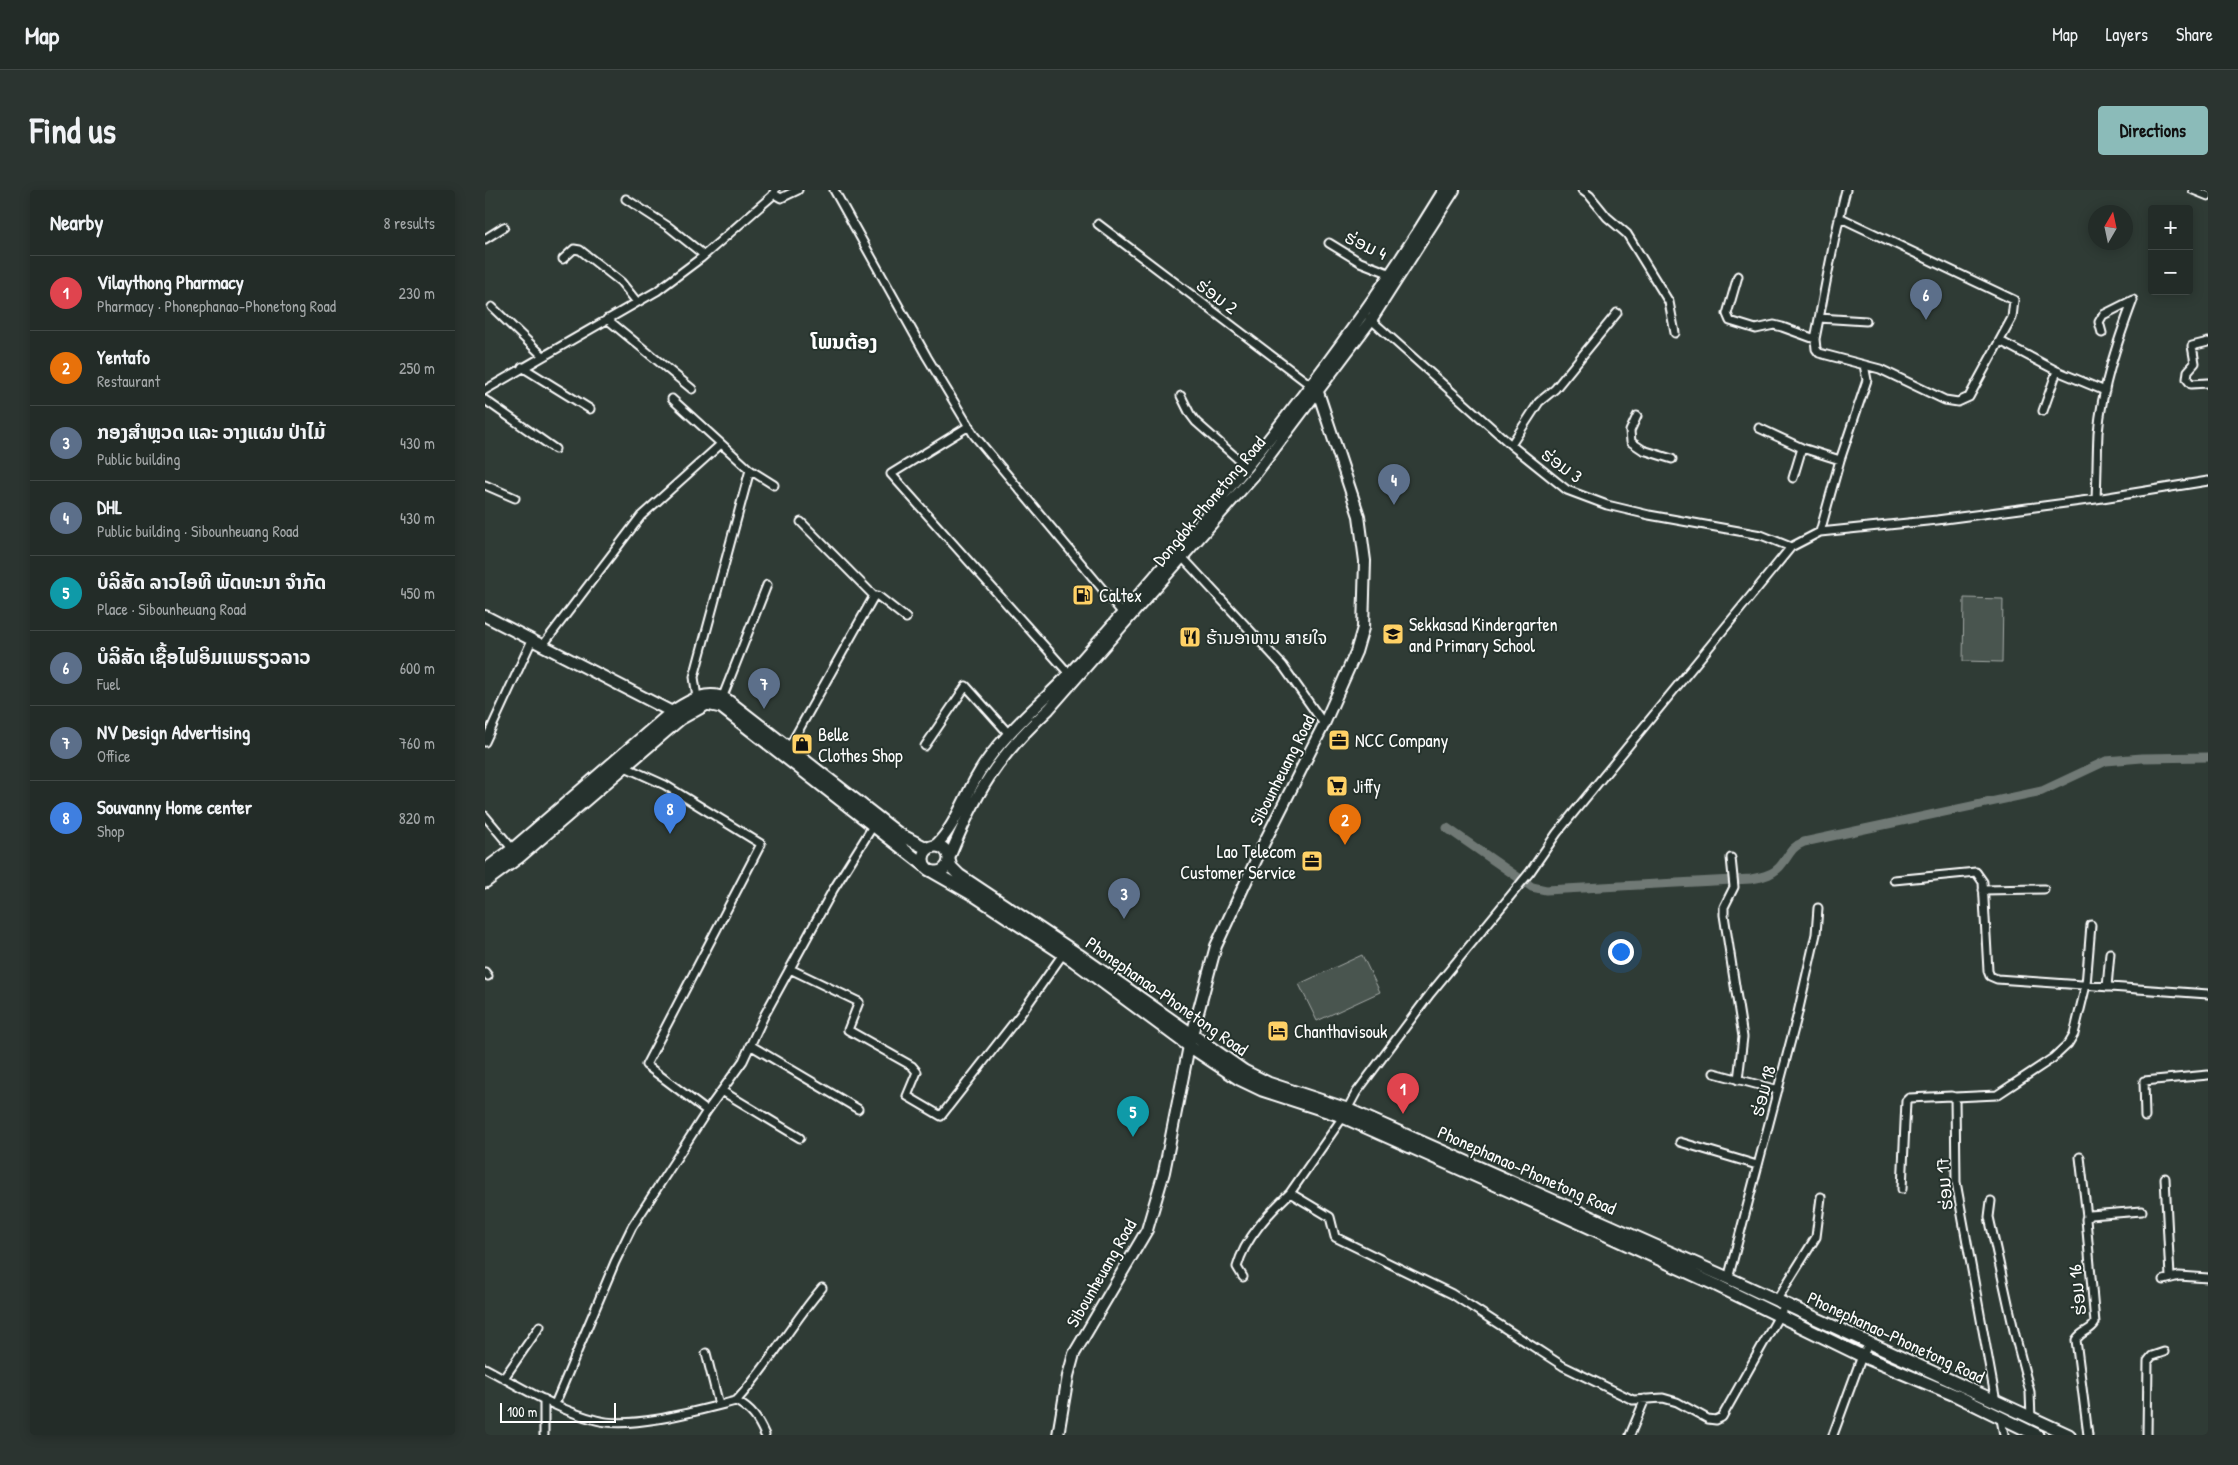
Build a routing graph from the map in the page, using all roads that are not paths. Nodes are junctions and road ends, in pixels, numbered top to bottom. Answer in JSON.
{"nodes":[{"id":1,"x":798,"y":190,"type":"edge"},
{"id":2,"x":834,"y":190,"type":"edge"},
{"id":3,"x":1444,"y":190,"type":"edge"},
{"id":4,"x":1453,"y":190,"type":"edge"},
{"id":5,"x":1582,"y":190,"type":"edge"},
{"id":6,"x":1846,"y":190,"type":"edge"},
{"id":7,"x":2193,"y":190,"type":"edge"},
{"id":8,"x":774,"y":192,"type":"edge"},
{"id":9,"x":2208,"y":196,"type":"edge"},
{"id":10,"x":626,"y":199,"type":"dead end"},
{"id":11,"x":1839,"y":217,"type":"junction"},
{"id":12,"x":1098,"y":224,"type":"dead end"},
{"id":13,"x":504,"y":227,"type":"dead end"},
{"id":14,"x":485,"y":239,"type":"edge"},
{"id":15,"x":1329,"y":243,"type":"dead end"},
{"id":16,"x":704,"y":255,"type":"junction"},
{"id":17,"x":563,"y":259,"type":"dead end"},
{"id":18,"x":1391,"y":274,"type":"junction"},
{"id":19,"x":1738,"y":276,"type":"dead end"},
{"id":20,"x":637,"y":302,"type":"junction"},
{"id":21,"x":492,"y":307,"type":"dead end"},
{"id":22,"x":1617,"y":313,"type":"dead end"},
{"id":23,"x":1367,"y":317,"type":"junction"},
{"id":24,"x":1819,"y":318,"type":"junction"},
{"id":25,"x":607,"y":319,"type":"junction"},
{"id":26,"x":1866,"y":321,"type":"dead end"},
{"id":27,"x":1675,"y":333,"type":"dead end"},
{"id":28,"x":2102,"y":334,"type":"dead end"},
{"id":29,"x":1815,"y":339,"type":"junction"},
{"id":30,"x":2000,"y":341,"type":"junction"},
{"id":31,"x":2208,"y":342,"type":"edge"},
{"id":32,"x":543,"y":356,"type":"junction"},
{"id":33,"x":1863,"y":365,"type":"junction"},
{"id":34,"x":522,"y":368,"type":"junction"},
{"id":35,"x":2057,"y":371,"type":"junction"},
{"id":36,"x":2208,"y":383,"type":"edge"},
{"id":37,"x":692,"y":389,"type":"dead end"},
{"id":38,"x":1315,"y":389,"type":"junction"},
{"id":39,"x":485,"y":390,"type":"edge"},
{"id":40,"x":2105,"y":390,"type":"junction"},
{"id":41,"x":1181,"y":396,"type":"dead end"},
{"id":42,"x":672,"y":399,"type":"dead end"},
{"id":43,"x":485,"y":400,"type":"edge"},
{"id":44,"x":591,"y":409,"type":"dead end"},
{"id":45,"x":2043,"y":411,"type":"dead end"},
{"id":46,"x":1637,"y":416,"type":"dead end"},
{"id":47,"x":969,"y":426,"type":"junction"},
{"id":48,"x":1759,"y":428,"type":"dead end"},
{"id":49,"x":721,"y":444,"type":"junction"},
{"id":50,"x":1511,"y":445,"type":"junction"},
{"id":51,"x":1801,"y":448,"type":"junction"},
{"id":52,"x":555,"y":449,"type":"dead end"},
{"id":53,"x":1672,"y":459,"type":"dead end"},
{"id":54,"x":1839,"y":460,"type":"junction"},
{"id":55,"x":1247,"y":467,"type":"junction"},
{"id":56,"x":751,"y":470,"type":"junction"},
{"id":57,"x":1793,"y":478,"type":"dead end"},
{"id":58,"x":2208,"y":481,"type":"edge"},
{"id":59,"x":485,"y":485,"type":"edge"},
{"id":60,"x":774,"y":486,"type":"dead end"},
{"id":61,"x":515,"y":498,"type":"dead end"},
{"id":62,"x":2096,"y":499,"type":"junction"},
{"id":63,"x":801,"y":522,"type":"dead end"},
{"id":64,"x":1820,"y":532,"type":"junction"},
{"id":65,"x":1791,"y":547,"type":"junction"},
{"id":66,"x":1183,"y":558,"type":"junction"},
{"id":67,"x":767,"y":585,"type":"dead end"},
{"id":68,"x":874,"y":596,"type":"junction"},
{"id":69,"x":485,"y":616,"type":"edge"},
{"id":70,"x":1125,"y":616,"type":"junction"},
{"id":71,"x":906,"y":618,"type":"dead end"},
{"id":72,"x":532,"y":640,"type":"junction"},
{"id":73,"x":543,"y":645,"type":"junction"},
{"id":74,"x":1072,"y":677,"type":"junction"},
{"id":75,"x":697,"y":698,"type":"junction"},
{"id":76,"x":721,"y":702,"type":"junction"},
{"id":77,"x":677,"y":715,"type":"junction"},
{"id":78,"x":1324,"y":724,"type":"junction"},
{"id":79,"x":1009,"y":734,"type":"junction"},
{"id":80,"x":485,"y":742,"type":"edge"},
{"id":81,"x":925,"y":746,"type":"dead end"},
{"id":82,"x":789,"y":749,"type":"junction"},
{"id":83,"x":623,"y":766,"type":"junction"},
{"id":84,"x":963,"y":811,"type":"junction"},
{"id":85,"x":485,"y":816,"type":"edge"},
{"id":86,"x":873,"y":826,"type":"junction"},
{"id":87,"x":932,"y":848,"type":"junction"},
{"id":88,"x":516,"y":853,"type":"junction"},
{"id":89,"x":1731,"y":858,"type":"dead end"},
{"id":90,"x":949,"y":859,"type":"junction"},
{"id":91,"x":929,"y":868,"type":"junction"},
{"id":92,"x":485,"y":870,"type":"edge"},
{"id":93,"x":1894,"y":880,"type":"dead end"},
{"id":94,"x":485,"y":882,"type":"edge"},
{"id":95,"x":2044,"y":889,"type":"dead end"},
{"id":96,"x":1983,"y":890,"type":"junction"},
{"id":97,"x":1818,"y":908,"type":"dead end"},
{"id":98,"x":2091,"y":925,"type":"dead end"},
{"id":99,"x":2110,"y":953,"type":"dead end"},
{"id":100,"x":1063,"y":954,"type":"junction"},
{"id":101,"x":1077,"y":958,"type":"junction"},
{"id":102,"x":790,"y":969,"type":"junction"},
{"id":103,"x":2086,"y":985,"type":"junction"},
{"id":104,"x":2107,"y":987,"type":"junction"},
{"id":105,"x":2208,"y":994,"type":"edge"},
{"id":106,"x":1192,"y":1034,"type":"junction"},
{"id":107,"x":750,"y":1045,"type":"junction"},
{"id":108,"x":1189,"y":1046,"type":"junction"},
{"id":109,"x":1714,"y":1073,"type":"dead end"},
{"id":110,"x":2208,"y":1075,"type":"edge"},
{"id":111,"x":1738,"y":1080,"type":"junction"},
{"id":112,"x":1779,"y":1090,"type":"junction"},
{"id":113,"x":723,"y":1091,"type":"junction"},
{"id":114,"x":1955,"y":1098,"type":"junction"},
{"id":115,"x":859,"y":1109,"type":"dead end"},
{"id":116,"x":707,"y":1111,"type":"junction"},
{"id":117,"x":1345,"y":1113,"type":"junction"},
{"id":118,"x":2145,"y":1117,"type":"dead end"},
{"id":119,"x":799,"y":1138,"type":"dead end"},
{"id":120,"x":1680,"y":1142,"type":"dead end"},
{"id":121,"x":2080,"y":1157,"type":"dead end"},
{"id":122,"x":1757,"y":1165,"type":"junction"},
{"id":123,"x":2165,"y":1178,"type":"dead end"},
{"id":124,"x":1901,"y":1189,"type":"dead end"},
{"id":125,"x":1290,"y":1193,"type":"junction"},
{"id":126,"x":1821,"y":1197,"type":"dead end"},
{"id":127,"x":1991,"y":1201,"type":"dead end"},
{"id":128,"x":2141,"y":1210,"type":"dead end"},
{"id":129,"x":2087,"y":1217,"type":"junction"},
{"id":130,"x":1243,"y":1277,"type":"dead end"},
{"id":131,"x":2208,"y":1278,"type":"edge"},
{"id":132,"x":1729,"y":1279,"type":"junction"},
{"id":133,"x":822,"y":1288,"type":"dead end"},
{"id":134,"x":1780,"y":1307,"type":"junction"},
{"id":135,"x":540,"y":1326,"type":"dead end"},
{"id":136,"x":1869,"y":1344,"type":"junction"},
{"id":137,"x":2163,"y":1352,"type":"dead end"},
{"id":138,"x":706,"y":1353,"type":"dead end"},
{"id":139,"x":1862,"y":1356,"type":"junction"},
{"id":140,"x":485,"y":1368,"type":"edge"},
{"id":141,"x":504,"y":1378,"type":"junction"},
{"id":142,"x":1959,"y":1392,"type":"junction"},
{"id":143,"x":1645,"y":1399,"type":"junction"},
{"id":144,"x":544,"y":1400,"type":"junction"},
{"id":145,"x":736,"y":1401,"type":"junction"},
{"id":146,"x":1996,"y":1403,"type":"junction"},
{"id":147,"x":555,"y":1404,"type":"junction"},
{"id":148,"x":719,"y":1406,"type":"junction"},
{"id":149,"x":2031,"y":1418,"type":"junction"},
{"id":150,"x":2001,"y":1419,"type":"junction"},
{"id":151,"x":544,"y":1435,"type":"edge"},
{"id":152,"x":765,"y":1435,"type":"edge"},
{"id":153,"x":1057,"y":1435,"type":"edge"},
{"id":154,"x":1630,"y":1435,"type":"edge"},
{"id":155,"x":1833,"y":1435,"type":"edge"},
{"id":156,"x":2004,"y":1435,"type":"edge"},
{"id":157,"x":2037,"y":1435,"type":"edge"},
{"id":158,"x":2069,"y":1435,"type":"edge"},
{"id":159,"x":2088,"y":1435,"type":"edge"},
{"id":160,"x":2147,"y":1435,"type":"edge"}],
"edges":[{"from":1,"to":8,"type":"street"},
{"from":2,"to":47,"type":"street"},
{"from":3,"to":18,"type":"main road","name":"Dongdok-Phonetong Road"},
{"from":4,"to":23,"type":"main road","name":"Dongdok-Phonetong Road"},
{"from":5,"to":27,"type":"street"},
{"from":6,"to":11,"type":"street"},
{"from":7,"to":9,"type":"street"},
{"from":8,"to":16,"type":"street"},
{"from":10,"to":16,"type":"street"},
{"from":11,"to":24,"type":"street"},
{"from":11,"to":30,"type":"street"},
{"from":12,"to":38,"type":"street","name":"ຮ່ອມ 2"},
{"from":13,"to":14,"type":"street"},
{"from":15,"to":18,"type":"street","name":"ຮ່ອມ 4"},
{"from":16,"to":20,"type":"street"},
{"from":17,"to":20,"type":"street"},
{"from":18,"to":23,"type":"main road","name":"Dongdok-Phonetong Road"},
{"from":19,"to":29,"type":"street"},
{"from":20,"to":25,"type":"street"},
{"from":21,"to":32,"type":"street"},
{"from":22,"to":50,"type":"street"},
{"from":23,"to":38,"type":"main road","name":"Dongdok-Phonetong Road"},
{"from":23,"to":50,"type":"street","name":"ຮ່ອມ 3"},
{"from":24,"to":26,"type":"street"},
{"from":24,"to":29,"type":"street"},
{"from":25,"to":32,"type":"street"},
{"from":25,"to":37,"type":"street"},
{"from":28,"to":40,"type":"street"},
{"from":29,"to":33,"type":"street"},
{"from":30,"to":33,"type":"street"},
{"from":30,"to":35,"type":"street"},
{"from":31,"to":36,"type":"street"},
{"from":32,"to":34,"type":"street"},
{"from":33,"to":54,"type":"street"},
{"from":34,"to":39,"type":"street"},
{"from":34,"to":44,"type":"street"},
{"from":35,"to":40,"type":"street"},
{"from":35,"to":45,"type":"street"},
{"from":38,"to":55,"type":"main road","name":"Dongdok-Phonetong Road"},
{"from":38,"to":66,"type":"main road","name":"Dongdok-Phonetong Road"},
{"from":38,"to":78,"type":"main road","name":"Sibounheuang Road"},
{"from":40,"to":62,"type":"street"},
{"from":41,"to":55,"type":"street"},
{"from":42,"to":49,"type":"street"},
{"from":43,"to":52,"type":"street"},
{"from":46,"to":53,"type":"street"},
{"from":47,"to":70,"type":"street"},
{"from":47,"to":74,"type":"street"},
{"from":48,"to":51,"type":"street"},
{"from":49,"to":56,"type":"street"},
{"from":49,"to":73,"type":"street"},
{"from":50,"to":65,"type":"street","name":"ຮ່ອມ 3"},
{"from":51,"to":54,"type":"street"},
{"from":51,"to":57,"type":"street"},
{"from":54,"to":64,"type":"street"},
{"from":55,"to":70,"type":"main road","name":"Dongdok-Phonetong Road"},
{"from":56,"to":60,"type":"street"},
{"from":56,"to":75,"type":"street"},
{"from":58,"to":62,"type":"street"},
{"from":59,"to":61,"type":"street"},
{"from":62,"to":64,"type":"street"},
{"from":63,"to":68,"type":"street"},
{"from":64,"to":65,"type":"street"},
{"from":65,"to":117,"type":"street"},
{"from":66,"to":70,"type":"main road","name":"Dongdok-Phonetong Road"},
{"from":66,"to":78,"type":"street"},
{"from":67,"to":76,"type":"street"},
{"from":68,"to":71,"type":"street"},
{"from":68,"to":82,"type":"street"},
{"from":69,"to":72,"type":"main road"},
{"from":70,"to":74,"type":"main road","name":"Dongdok-Phonetong Road"},
{"from":72,"to":73,"type":"main road"},
{"from":72,"to":80,"type":"street"},
{"from":73,"to":77,"type":"main road"},
{"from":74,"to":79,"type":"main road","name":"Dongdok-Phonetong Road"},
{"from":74,"to":84,"type":"main road","name":"Dongdok-Phonetong Road"},
{"from":75,"to":76,"type":"main road"},
{"from":75,"to":77,"type":"main road"},
{"from":76,"to":77,"type":"main road"},
{"from":76,"to":82,"type":"main road"},
{"from":76,"to":86,"type":"main road","name":"Phonephanao-Phonetong Road"},
{"from":77,"to":83,"type":"main road"},
{"from":77,"to":88,"type":"main road"},
{"from":78,"to":106,"type":"main road","name":"Sibounheuang Road"},
{"from":79,"to":81,"type":"street"},
{"from":79,"to":84,"type":"main road","name":"Dongdok-Phonetong Road"},
{"from":82,"to":87,"type":"main road"},
{"from":83,"to":88,"type":"main road"},
{"from":83,"to":116,"type":"street"},
{"from":84,"to":87,"type":"main road"},
{"from":84,"to":90,"type":"main road"},
{"from":85,"to":88,"type":"street"},
{"from":86,"to":91,"type":"main road","name":"Phonephanao-Phonetong Road"},
{"from":86,"to":102,"type":"street"},
{"from":87,"to":90,"type":"main road"},
{"from":87,"to":91,"type":"main road"},
{"from":88,"to":92,"type":"main road"},
{"from":88,"to":94,"type":"main road"},
{"from":89,"to":111,"type":"street"},
{"from":90,"to":91,"type":"main road"},
{"from":90,"to":101,"type":"main road","name":"Phonephanao-Phonetong Road"},
{"from":91,"to":100,"type":"main road","name":"Phonephanao-Phonetong Road"},
{"from":93,"to":96,"type":"street"},
{"from":95,"to":96,"type":"street"},
{"from":96,"to":103,"type":"street"},
{"from":97,"to":112,"type":"street","name":"ຮ່ອມ 18"},
{"from":98,"to":103,"type":"street"},
{"from":99,"to":104,"type":"street"},
{"from":100,"to":101,"type":"main road","name":"Phonephanao-Phonetong Road"},
{"from":100,"to":102,"type":"street"},
{"from":101,"to":106,"type":"main road","name":"Phonephanao-Phonetong Road"},
{"from":101,"to":108,"type":"main road","name":"Phonephanao-Phonetong Road"},
{"from":102,"to":107,"type":"street"},
{"from":103,"to":104,"type":"street"},
{"from":103,"to":114,"type":"street"},
{"from":104,"to":105,"type":"street"},
{"from":106,"to":108,"type":"main road","name":"Sibounheuang Road"},
{"from":106,"to":117,"type":"main road","name":"Phonephanao-Phonetong Road"},
{"from":107,"to":113,"type":"street"},
{"from":107,"to":115,"type":"street"},
{"from":108,"to":117,"type":"main road","name":"Phonephanao-Phonetong Road"},
{"from":108,"to":153,"type":"main road","name":"Sibounheuang Road"},
{"from":109,"to":111,"type":"street"},
{"from":110,"to":118,"type":"street"},
{"from":111,"to":112,"type":"street"},
{"from":112,"to":122,"type":"street","name":"ຮ່ອມ 18"},
{"from":113,"to":116,"type":"street"},
{"from":113,"to":119,"type":"street"},
{"from":114,"to":124,"type":"street"},
{"from":114,"to":146,"type":"street","name":"ຮ່ອມ 17"},
{"from":116,"to":147,"type":"street"},
{"from":117,"to":125,"type":"street"},
{"from":117,"to":132,"type":"main road","name":"Phonephanao-Phonetong Road"},
{"from":117,"to":134,"type":"main road","name":"Phonephanao-Phonetong Road"},
{"from":120,"to":122,"type":"street"},
{"from":121,"to":129,"type":"street"},
{"from":122,"to":132,"type":"street","name":"ຮ່ອມ 18"},
{"from":123,"to":131,"type":"street"},
{"from":125,"to":130,"type":"street"},
{"from":125,"to":143,"type":"street"},
{"from":126,"to":134,"type":"street"},
{"from":127,"to":149,"type":"street"},
{"from":128,"to":129,"type":"street"},
{"from":129,"to":159,"type":"street","name":"ຮ່ອມ 16"},
{"from":132,"to":134,"type":"main road","name":"Phonephanao-Phonetong Road"},
{"from":133,"to":145,"type":"street"},
{"from":134,"to":136,"type":"main road","name":"Phonephanao-Phonetong Road"},
{"from":134,"to":139,"type":"main road","name":"Phonephanao-Phonetong Road"},
{"from":134,"to":143,"type":"street"},
{"from":135,"to":141,"type":"street"},
{"from":136,"to":139,"type":"street"},
{"from":136,"to":142,"type":"main road","name":"Phonephanao-Phonetong Road"},
{"from":137,"to":160,"type":"street"},
{"from":138,"to":148,"type":"street"},
{"from":139,"to":142,"type":"main road","name":"Phonephanao-Phonetong Road"},
{"from":139,"to":155,"type":"street"},
{"from":140,"to":141,"type":"street"},
{"from":141,"to":144,"type":"street"},
{"from":142,"to":146,"type":"main road","name":"Phonephanao-Phonetong Road"},
{"from":142,"to":150,"type":"main road","name":"Phonephanao-Phonetong Road"},
{"from":143,"to":154,"type":"street"},
{"from":144,"to":147,"type":"street"},
{"from":144,"to":151,"type":"street"},
{"from":145,"to":148,"type":"street"},
{"from":145,"to":152,"type":"street"},
{"from":146,"to":149,"type":"main road","name":"Phonephanao-Phonetong Road"},
{"from":147,"to":148,"type":"street"},
{"from":149,"to":158,"type":"main road","name":"Phonephanao-Phonetong Road"},
{"from":150,"to":156,"type":"street"},
{"from":150,"to":157,"type":"main road","name":"Phonephanao-Phonetong Road"}]}
